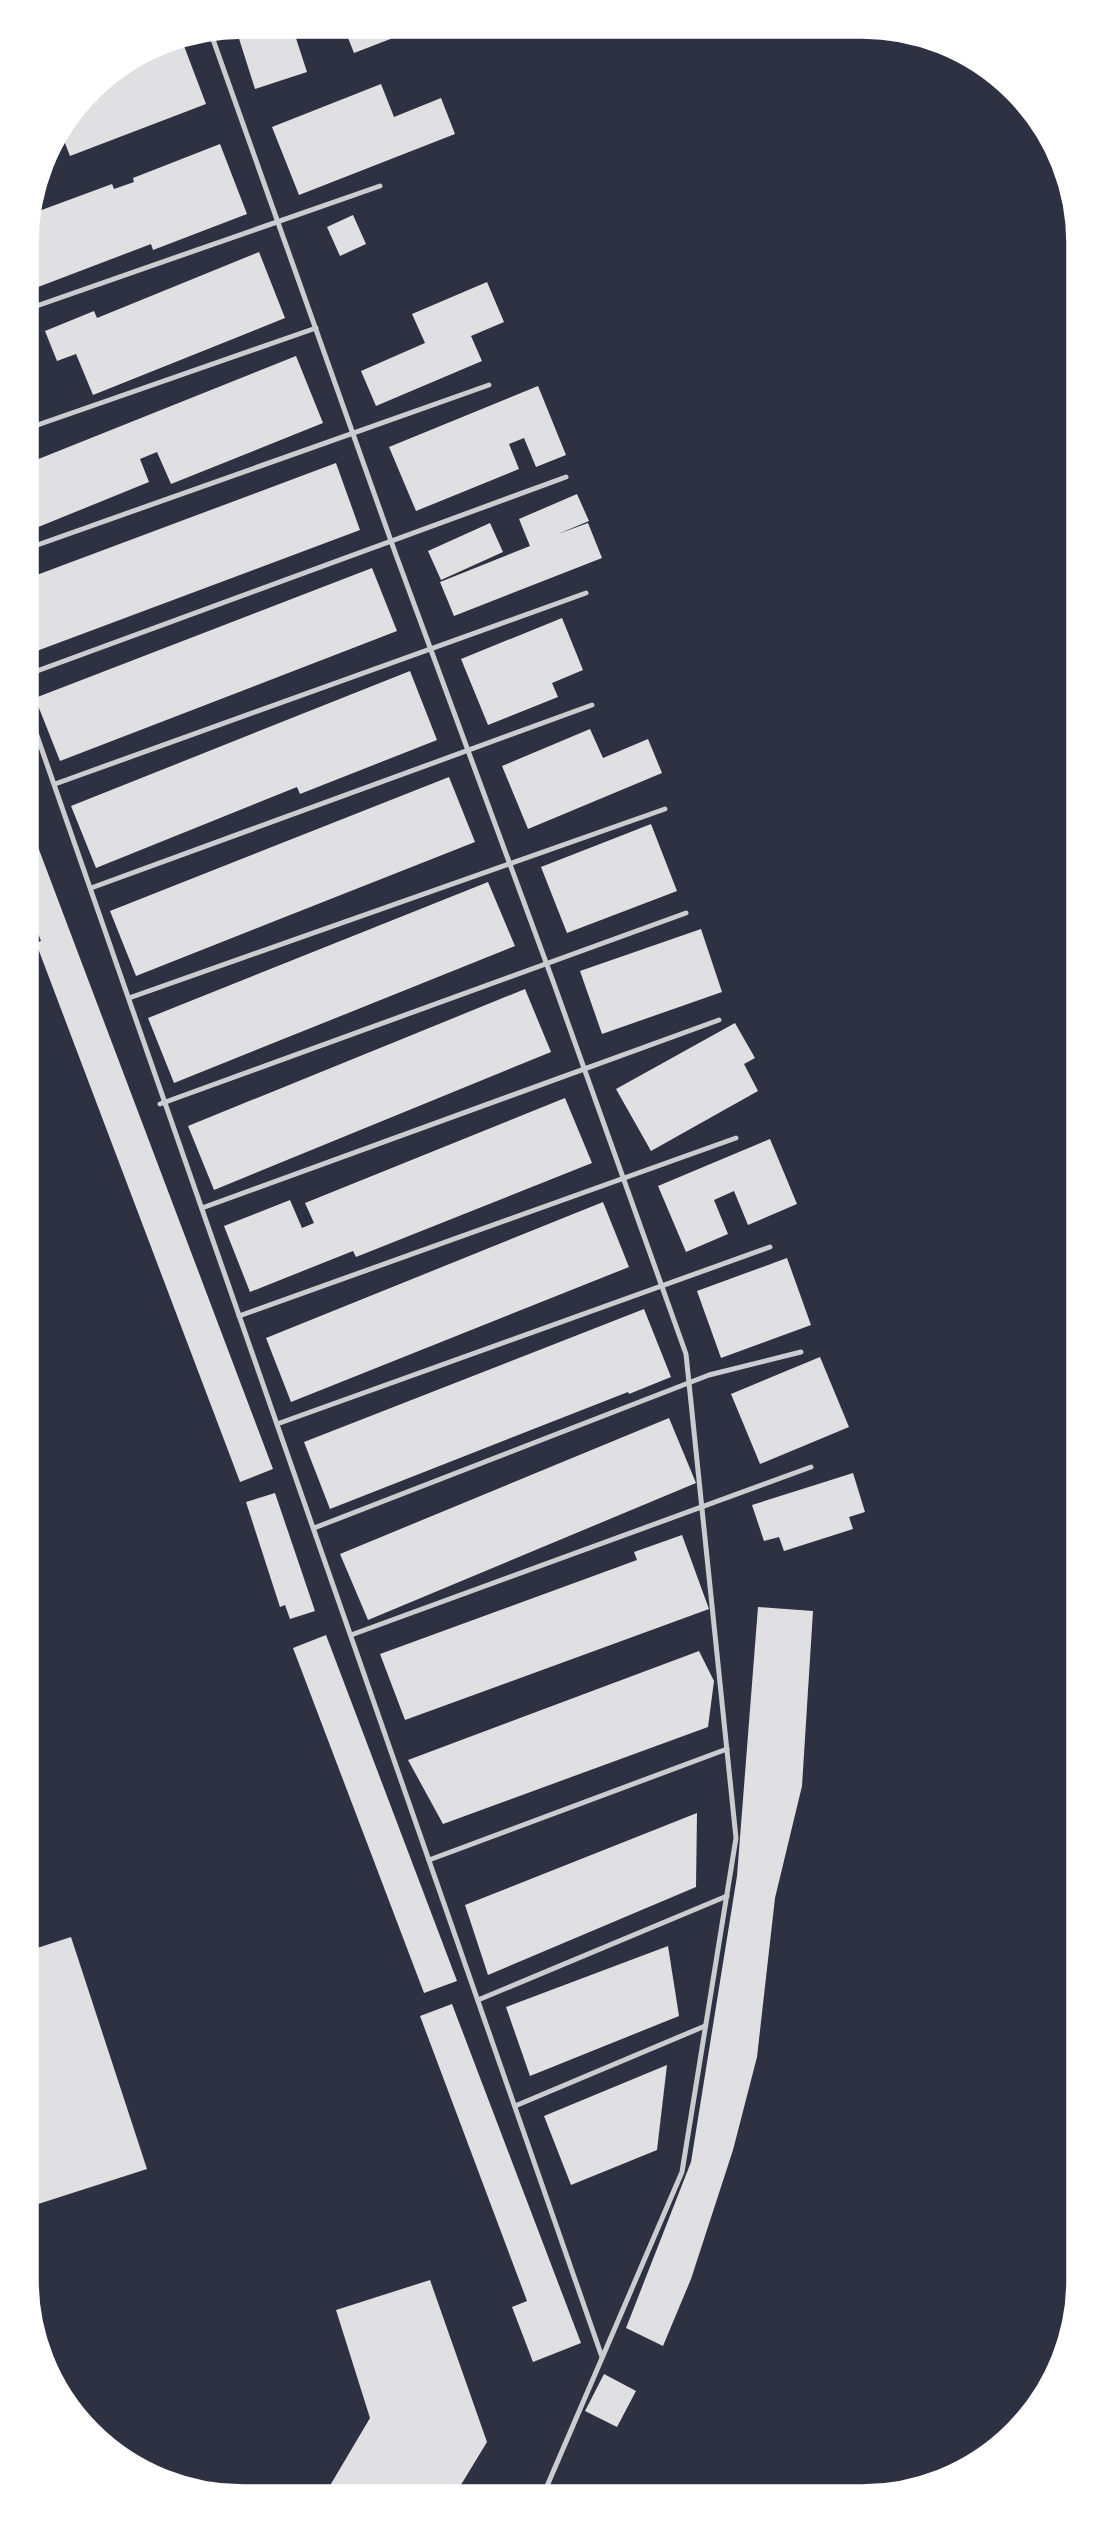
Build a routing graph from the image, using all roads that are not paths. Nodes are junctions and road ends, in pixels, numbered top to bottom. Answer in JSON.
{"nodes":[{"id":1,"x":214,"y":39,"type":"edge"},
{"id":2,"x":380,"y":186,"type":"dead end"},
{"id":3,"x":278,"y":221,"type":"junction"},
{"id":4,"x":37,"y":306,"type":"edge"},
{"id":5,"x":316,"y":328,"type":"junction"},
{"id":6,"x":489,"y":385,"type":"dead end"},
{"id":7,"x":37,"y":425,"type":"edge"},
{"id":8,"x":354,"y":434,"type":"junction"},
{"id":9,"x":566,"y":477,"type":"dead end"},
{"id":10,"x":392,"y":541,"type":"junction"},
{"id":11,"x":37,"y":545,"type":"edge"},
{"id":12,"x":586,"y":593,"type":"dead end"},
{"id":13,"x":432,"y":649,"type":"junction"},
{"id":14,"x":37,"y":671,"type":"edge"},
{"id":15,"x":592,"y":705,"type":"dead end"},
{"id":16,"x":37,"y":734,"type":"edge"},
{"id":17,"x":468,"y":750,"type":"junction"},
{"id":18,"x":55,"y":784,"type":"junction"},
{"id":19,"x":666,"y":809,"type":"dead end"},
{"id":20,"x":510,"y":864,"type":"junction"},
{"id":21,"x":90,"y":888,"type":"junction"},
{"id":22,"x":686,"y":913,"type":"dead end"},
{"id":23,"x":547,"y":963,"type":"junction"},
{"id":24,"x":129,"y":999,"type":"junction"},
{"id":25,"x":719,"y":1020,"type":"dead end"},
{"id":26,"x":584,"y":1069,"type":"junction"},
{"id":27,"x":163,"y":1103,"type":"junction"},
{"id":28,"x":736,"y":1138,"type":"dead end"},
{"id":29,"x":624,"y":1178,"type":"junction"},
{"id":30,"x":202,"y":1208,"type":"junction"},
{"id":31,"x":770,"y":1247,"type":"dead end"},
{"id":32,"x":662,"y":1286,"type":"junction"},
{"id":33,"x":239,"y":1316,"type":"junction"},
{"id":34,"x":801,"y":1352,"type":"dead end"},
{"id":35,"x":689,"y":1383,"type":"junction"},
{"id":36,"x":277,"y":1424,"type":"junction"},
{"id":37,"x":811,"y":1467,"type":"dead end"},
{"id":38,"x":701,"y":1507,"type":"junction"},
{"id":39,"x":314,"y":1528,"type":"junction"},
{"id":40,"x":351,"y":1634,"type":"junction"},
{"id":41,"x":727,"y":1749,"type":"junction"},
{"id":42,"x":429,"y":1860,"type":"junction"},
{"id":43,"x":727,"y":1896,"type":"junction"},
{"id":44,"x":478,"y":2000,"type":"junction"},
{"id":45,"x":705,"y":2026,"type":"junction"},
{"id":46,"x":515,"y":2106,"type":"junction"},
{"id":47,"x":602,"y":2357,"type":"junction"},
{"id":48,"x":547,"y":2486,"type":"edge"}],
"edges":[{"from":1,"to":3,"type":"lane"},
{"from":2,"to":3,"type":"lane"},
{"from":3,"to":4,"type":"lane"},
{"from":3,"to":5,"type":"lane"},
{"from":5,"to":7,"type":"lane"},
{"from":5,"to":8,"type":"lane"},
{"from":6,"to":8,"type":"lane"},
{"from":8,"to":10,"type":"lane"},
{"from":8,"to":11,"type":"lane"},
{"from":9,"to":10,"type":"lane"},
{"from":10,"to":13,"type":"lane"},
{"from":10,"to":14,"type":"lane"},
{"from":12,"to":13,"type":"lane"},
{"from":13,"to":17,"type":"lane"},
{"from":13,"to":18,"type":"lane"},
{"from":15,"to":17,"type":"lane"},
{"from":16,"to":18,"type":"lane"},
{"from":17,"to":20,"type":"lane"},
{"from":17,"to":21,"type":"lane"},
{"from":18,"to":21,"type":"lane"},
{"from":19,"to":20,"type":"lane"},
{"from":20,"to":23,"type":"lane"},
{"from":20,"to":24,"type":"lane"},
{"from":21,"to":24,"type":"lane"},
{"from":22,"to":23,"type":"lane"},
{"from":23,"to":26,"type":"lane"},
{"from":23,"to":27,"type":"lane"},
{"from":24,"to":27,"type":"lane"},
{"from":25,"to":26,"type":"lane"},
{"from":26,"to":29,"type":"lane"},
{"from":26,"to":30,"type":"lane"},
{"from":27,"to":30,"type":"lane"},
{"from":28,"to":29,"type":"lane"},
{"from":29,"to":32,"type":"lane"},
{"from":29,"to":33,"type":"lane"},
{"from":30,"to":33,"type":"lane"},
{"from":31,"to":32,"type":"lane"},
{"from":32,"to":35,"type":"lane"},
{"from":32,"to":36,"type":"lane"},
{"from":33,"to":36,"type":"lane"},
{"from":34,"to":35,"type":"lane"},
{"from":35,"to":38,"type":"lane"},
{"from":35,"to":39,"type":"lane"},
{"from":36,"to":39,"type":"lane"},
{"from":37,"to":38,"type":"lane"},
{"from":38,"to":40,"type":"lane"},
{"from":38,"to":41,"type":"lane"},
{"from":39,"to":40,"type":"lane"},
{"from":40,"to":42,"type":"lane"},
{"from":41,"to":42,"type":"lane"},
{"from":41,"to":43,"type":"lane"},
{"from":42,"to":44,"type":"lane"},
{"from":43,"to":44,"type":"lane"},
{"from":43,"to":45,"type":"lane"},
{"from":44,"to":46,"type":"lane"},
{"from":45,"to":46,"type":"lane"},
{"from":45,"to":47,"type":"lane"},
{"from":46,"to":47,"type":"lane"},
{"from":47,"to":48,"type":"lane"}]}
